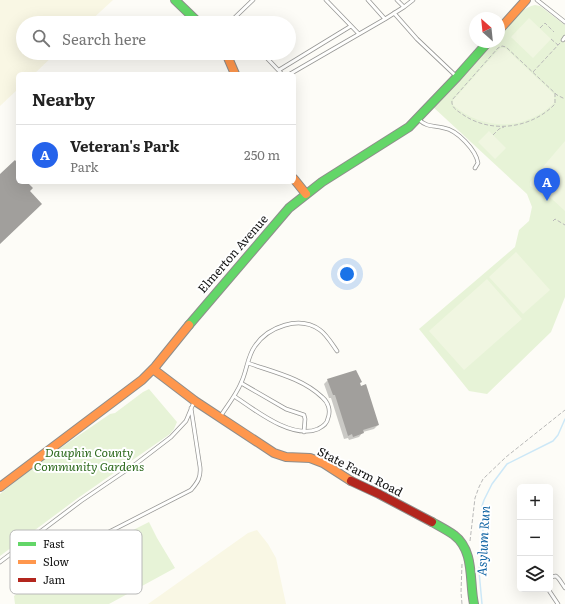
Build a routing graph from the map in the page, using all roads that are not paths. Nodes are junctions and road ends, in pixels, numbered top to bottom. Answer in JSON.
{"nodes":[{"id":1,"x":253,"y":0,"type":"edge"},
{"id":2,"x":326,"y":0,"type":"edge"},
{"id":3,"x":368,"y":0,"type":"edge"},
{"id":4,"x":397,"y":0,"type":"edge"},
{"id":5,"x":413,"y":0,"type":"edge"},
{"id":6,"x":526,"y":0,"type":"edge"},
{"id":7,"x":537,"y":0,"type":"edge"},
{"id":8,"x":178,"y":1,"type":"edge"},
{"id":9,"x":404,"y":7,"type":"junction"},
{"id":10,"x":394,"y":13,"type":"junction"},
{"id":11,"x":192,"y":16,"type":"edge"},
{"id":12,"x":237,"y":16,"type":"edge"},
{"id":13,"x":385,"y":19,"type":"junction"},
{"id":14,"x":565,"y":22,"type":"edge"},
{"id":15,"x":505,"y":23,"type":"edge"},
{"id":16,"x":351,"y":26,"type":"junction"},
{"id":17,"x":359,"y":34,"type":"junction"},
{"id":18,"x":483,"y":48,"type":"edge"},
{"id":19,"x":229,"y":60,"type":"edge"},
{"id":20,"x":269,"y":60,"type":"edge"},
{"id":21,"x":295,"y":60,"type":"edge"},
{"id":22,"x":296,"y":60,"type":"edge"},
{"id":23,"x":279,"y":70,"type":"joint"},
{"id":24,"x":234,"y":72,"type":"edge"},
{"id":25,"x":293,"y":72,"type":"edge"},
{"id":26,"x":456,"y":77,"type":"junction"},
{"id":27,"x":417,"y":118,"type":"junction"},
{"id":28,"x":475,"y":168,"type":"dead end"},
{"id":29,"x":296,"y":182,"type":"edge"},
{"id":30,"x":306,"y":194,"type":"junction"},
{"id":31,"x":337,"y":351,"type":"dead end"},
{"id":32,"x":248,"y":363,"type":"junction"},
{"id":33,"x":153,"y":369,"type":"junction"},
{"id":34,"x":241,"y":383,"type":"junction"},
{"id":35,"x":234,"y":396,"type":"junction"},
{"id":36,"x":193,"y":404,"type":"junction"},
{"id":37,"x":220,"y":417,"type":"junction"},
{"id":38,"x":304,"y":432,"type":"junction"},
{"id":39,"x":0,"y":486,"type":"edge"},
{"id":40,"x":42,"y":530,"type":"edge"},
{"id":41,"x":113,"y":530,"type":"edge"},
{"id":42,"x":10,"y":554,"type":"edge"},
{"id":43,"x":0,"y":562,"type":"edge"},
{"id":44,"x":553,"y":576,"type":"edge"},
{"id":45,"x":565,"y":588,"type":"edge"},
{"id":46,"x":550,"y":592,"type":"edge"},
{"id":47,"x":474,"y":604,"type":"edge"},
{"id":48,"x":558,"y":604,"type":"edge"}],
"edges":[{"from":1,"to":12,"type":"lane"},
{"from":2,"to":16,"type":"lane"},
{"from":3,"to":13,"type":"lane"},
{"from":4,"to":9,"type":"lane"},
{"from":5,"to":9,"type":"lane"},
{"from":6,"to":15,"type":"main road"},
{"from":7,"to":14,"type":"lane"},
{"from":8,"to":11,"type":"main road"},
{"from":9,"to":10,"type":"lane"},
{"from":10,"to":13,"type":"lane"},
{"from":10,"to":26,"type":"lane"},
{"from":13,"to":17,"type":"lane"},
{"from":16,"to":17,"type":"lane"},
{"from":16,"to":22,"type":"lane"},
{"from":17,"to":25,"type":"lane"},
{"from":18,"to":26,"type":"main road","name":"Elmerton Avenue"},
{"from":19,"to":24,"type":"main road"},
{"from":20,"to":23,"type":"lane"},
{"from":21,"to":23,"type":"lane"},
{"from":26,"to":27,"type":"main road","name":"Elmerton Avenue"},
{"from":27,"to":28,"type":"lane"},
{"from":27,"to":30,"type":"main road","name":"Elmerton Avenue"},
{"from":29,"to":30,"type":"main road"},
{"from":30,"to":33,"type":"main road","name":"Elmerton Avenue"},
{"from":31,"to":32,"type":"lane"},
{"from":32,"to":34,"type":"lane"},
{"from":32,"to":38,"type":"lane"},
{"from":33,"to":36,"type":"main road","name":"State Farm Road"},
{"from":33,"to":39,"type":"main road","name":"Elmerton Avenue"},
{"from":34,"to":35,"type":"lane"},
{"from":34,"to":38,"type":"lane"},
{"from":35,"to":37,"type":"lane"},
{"from":35,"to":38,"type":"lane"},
{"from":36,"to":37,"type":"main road","name":"State Farm Road"},
{"from":36,"to":40,"type":"lane"},
{"from":36,"to":41,"type":"lane"},
{"from":37,"to":47,"type":"main road","name":"State Farm Road"},
{"from":42,"to":43,"type":"lane"},
{"from":44,"to":45,"type":"lane"},
{"from":46,"to":48,"type":"lane"}]}
